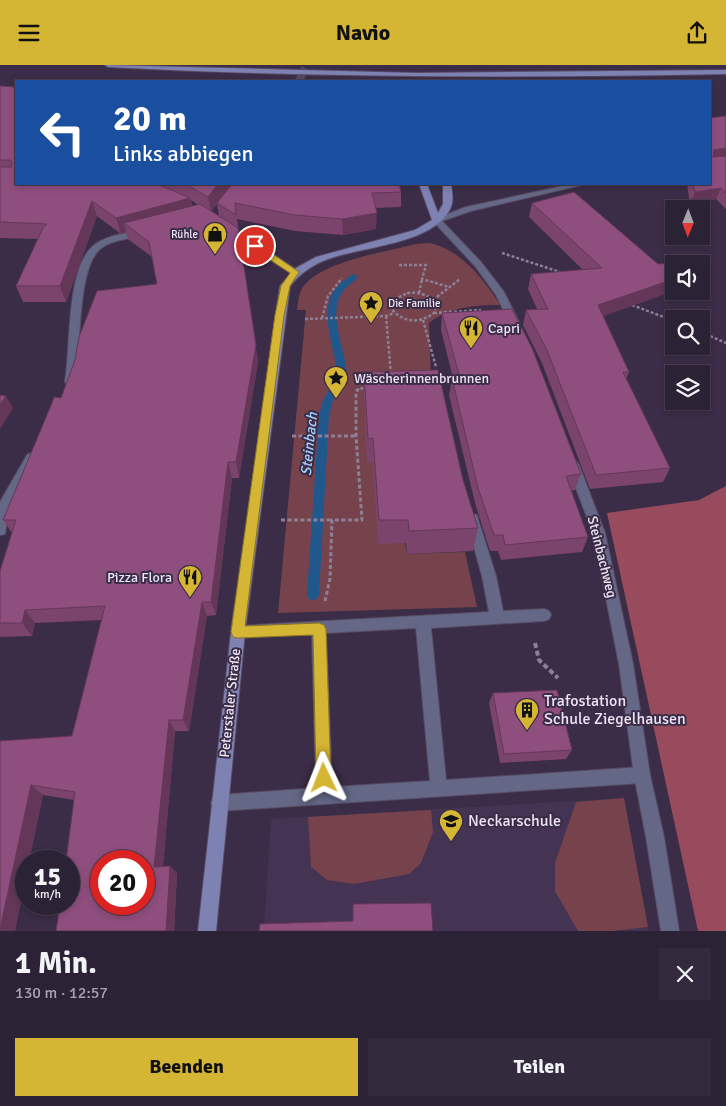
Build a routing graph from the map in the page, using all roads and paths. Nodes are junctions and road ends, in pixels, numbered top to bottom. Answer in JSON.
{"nodes":[{"id":1,"x":108,"y":65,"type":"edge"},
{"id":2,"x":726,"y":72,"type":"edge"},
{"id":3,"x":310,"y":75,"type":"junction"},
{"id":4,"x":431,"y":79,"type":"edge"},
{"id":5,"x":328,"y":80,"type":"edge"},
{"id":6,"x":423,"y":185,"type":"edge"},
{"id":7,"x":447,"y":185,"type":"edge"},
{"id":8,"x":578,"y":185,"type":"edge"},
{"id":9,"x":436,"y":220,"type":"junction"},
{"id":10,"x":221,"y":225,"type":"edge"},
{"id":11,"x":157,"y":229,"type":"edge"},
{"id":12,"x":503,"y":254,"type":"dead end"},
{"id":13,"x":478,"y":264,"type":"junction"},
{"id":14,"x":395,"y":265,"type":"dead end"},
{"id":15,"x":295,"y":272,"type":"junction"},
{"id":16,"x":349,"y":273,"type":"dead end"},
{"id":17,"x":571,"y":275,"type":"edge"},
{"id":18,"x":422,"y":279,"type":"junction"},
{"id":19,"x":449,"y":287,"type":"junction"},
{"id":20,"x":419,"y":293,"type":"junction"},
{"id":21,"x":433,"y":300,"type":"junction"},
{"id":22,"x":629,"y":303,"type":"edge"},
{"id":23,"x":481,"y":310,"type":"edge"},
{"id":24,"x":394,"y":313,"type":"junction"},
{"id":25,"x":434,"y":313,"type":"junction"},
{"id":26,"x":386,"y":316,"type":"junction"},
{"id":27,"x":665,"y":317,"type":"edge"},
{"id":28,"x":322,"y":318,"type":"junction"},
{"id":29,"x":304,"y":319,"type":"dead end"},
{"id":30,"x":423,"y":320,"type":"junction"},
{"id":31,"x":520,"y":332,"type":"edge"},
{"id":32,"x":710,"y":336,"type":"edge"},
{"id":33,"x":726,"y":343,"type":"edge"},
{"id":34,"x":436,"y":367,"type":"dead end"},
{"id":35,"x":392,"y":374,"type":"junction"},
{"id":36,"x":399,"y":377,"type":"edge"},
{"id":37,"x":386,"y":379,"type":"edge"},
{"id":38,"x":376,"y":389,"type":"edge"},
{"id":39,"x":64,"y":396,"type":"edge"},
{"id":40,"x":356,"y":436,"type":"junction"},
{"id":41,"x":285,"y":437,"type":"dead end"},
{"id":42,"x":38,"y":445,"type":"edge"},
{"id":43,"x":569,"y":453,"type":"edge"},
{"id":44,"x":467,"y":504,"type":"edge"},
{"id":45,"x":279,"y":520,"type":"dead end"},
{"id":46,"x":332,"y":520,"type":"junction"},
{"id":47,"x":0,"y":530,"type":"edge"},
{"id":48,"x":544,"y":615,"type":"dead end"},
{"id":49,"x":528,"y":616,"type":"junction"},
{"id":50,"x":497,"y":619,"type":"junction"},
{"id":51,"x":423,"y":623,"type":"junction"},
{"id":52,"x":319,"y":629,"type":"junction"},
{"id":53,"x":238,"y":632,"type":"junction"},
{"id":54,"x":558,"y":678,"type":"dead end"},
{"id":55,"x":642,"y":775,"type":"junction"},
{"id":56,"x":439,"y":789,"type":"junction"},
{"id":57,"x":324,"y":796,"type":"junction"},
{"id":58,"x":218,"y":803,"type":"junction"},
{"id":59,"x":207,"y":931,"type":"edge"},
{"id":60,"x":670,"y":931,"type":"edge"}],
"edges":[{"from":1,"to":3,"type":"main road"},
{"from":2,"to":4,"type":"main road"},
{"from":3,"to":4,"type":"main road"},
{"from":3,"to":5,"type":"main road"},
{"from":6,"to":9,"type":"main road"},
{"from":7,"to":9,"type":"main road"},
{"from":8,"to":9,"type":"street"},
{"from":9,"to":13,"type":"street"},
{"from":9,"to":15,"type":"main road"},
{"from":10,"to":15,"type":"street"},
{"from":11,"to":39,"type":"street"},
{"from":12,"to":17,"type":"path"},
{"from":13,"to":19,"type":"path"},
{"from":13,"to":31,"type":"street"},
{"from":14,"to":18,"type":"path"},
{"from":15,"to":53,"type":"main road","name":"Peterstaler Straße"},
{"from":16,"to":28,"type":"path"},
{"from":18,"to":19,"type":"path"},
{"from":18,"to":20,"type":"path"},
{"from":19,"to":21,"type":"path"},
{"from":20,"to":21,"type":"path"},
{"from":20,"to":24,"type":"path"},
{"from":21,"to":25,"type":"path"},
{"from":22,"to":27,"type":"path"},
{"from":23,"to":25,"type":"path"},
{"from":24,"to":26,"type":"path"},
{"from":24,"to":30,"type":"path"},
{"from":25,"to":30,"type":"path"},
{"from":26,"to":28,"type":"path"},
{"from":26,"to":35,"type":"path"},
{"from":28,"to":29,"type":"path"},
{"from":30,"to":34,"type":"path"},
{"from":32,"to":33,"type":"path"},
{"from":35,"to":36,"type":"path"},
{"from":35,"to":37,"type":"path"},
{"from":38,"to":40,"type":"path"},
{"from":40,"to":41,"type":"path"},
{"from":40,"to":46,"type":"path"},
{"from":42,"to":47,"type":"street"},
{"from":43,"to":55,"type":"street","name":"Steinbachweg"},
{"from":44,"to":50,"type":"street"},
{"from":45,"to":46,"type":"path"},
{"from":46,"to":52,"type":"path"},
{"from":48,"to":49,"type":"street"},
{"from":49,"to":50,"type":"street"},
{"from":49,"to":54,"type":"path"},
{"from":50,"to":51,"type":"street"},
{"from":51,"to":52,"type":"street"},
{"from":51,"to":56,"type":"street"},
{"from":52,"to":53,"type":"street"},
{"from":52,"to":57,"type":"street"},
{"from":53,"to":58,"type":"main road","name":"Peterstaler Straße"},
{"from":55,"to":56,"type":"street"},
{"from":55,"to":60,"type":"street","name":"Steinbachweg"},
{"from":56,"to":57,"type":"street"},
{"from":57,"to":58,"type":"street"},
{"from":58,"to":59,"type":"main road","name":"Peterstaler Straße"}]}
